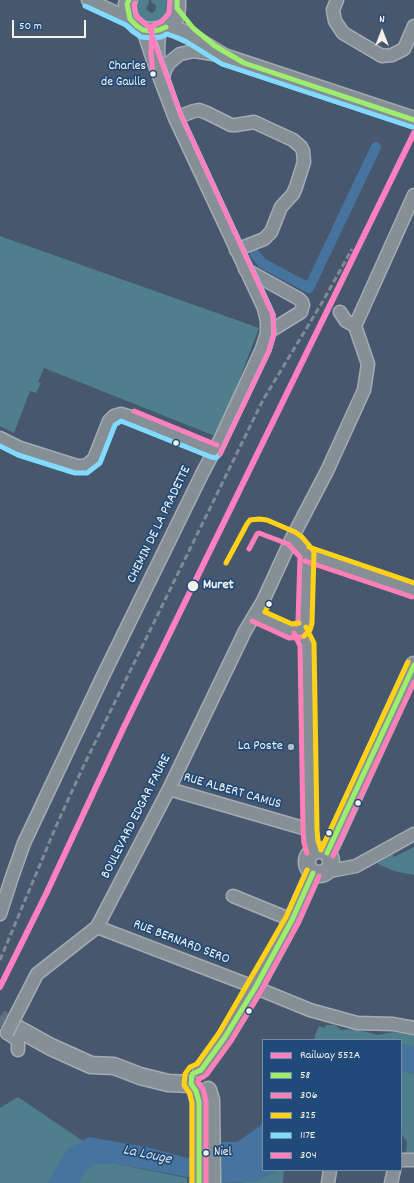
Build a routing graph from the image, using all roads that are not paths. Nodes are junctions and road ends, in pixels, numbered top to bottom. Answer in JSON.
{"nodes":[{"id":1,"x":88,"y":0,"type":"edge"},
{"id":2,"x":129,"y":0,"type":"edge"},
{"id":3,"x":337,"y":0,"type":"edge"},
{"id":4,"x":177,"y":4,"type":"edge"},
{"id":5,"x":130,"y":18,"type":"junction"},
{"id":6,"x":414,"y":26,"type":"edge"},
{"id":7,"x":156,"y":29,"type":"junction"},
{"id":8,"x":224,"y":57,"type":"junction"},
{"id":9,"x":244,"y":63,"type":"junction"},
{"id":10,"x":162,"y":82,"type":"junction"},
{"id":11,"x":175,"y":118,"type":"junction"},
{"id":12,"x":414,"y":120,"type":"edge"},
{"id":13,"x":414,"y":195,"type":"edge"},
{"id":14,"x":236,"y":250,"type":"junction"},
{"id":15,"x":245,"y":269,"type":"junction"},
{"id":16,"x":340,"y":312,"type":"dead end"},
{"id":17,"x":355,"y":326,"type":"junction"},
{"id":18,"x":267,"y":333,"type":"junction"},
{"id":19,"x":0,"y":438,"type":"edge"},
{"id":20,"x":214,"y":451,"type":"junction"},
{"id":21,"x":292,"y":538,"type":"junction"},
{"id":22,"x":307,"y":554,"type":"junction"},
{"id":23,"x":414,"y":590,"type":"edge"},
{"id":24,"x":255,"y":615,"type":"junction"},
{"id":25,"x":300,"y":630,"type":"junction"},
{"id":26,"x":414,"y":665,"type":"edge"},
{"id":27,"x":169,"y":789,"type":"junction"},
{"id":28,"x":310,"y":830,"type":"junction"},
{"id":29,"x":414,"y":834,"type":"edge"},
{"id":30,"x":320,"y":852,"type":"junction"},
{"id":31,"x":329,"y":869,"type":"junction"},
{"id":32,"x":313,"y":873,"type":"junction"},
{"id":33,"x":233,"y":896,"type":"dead end"},
{"id":34,"x":0,"y":914,"type":"edge"},
{"id":35,"x":292,"y":920,"type":"junction"},
{"id":36,"x":97,"y":927,"type":"junction"},
{"id":37,"x":255,"y":988,"type":"junction"},
{"id":38,"x":13,"y":1022,"type":"junction"},
{"id":39,"x":414,"y":1028,"type":"edge"},
{"id":40,"x":18,"y":1050,"type":"dead end"},
{"id":41,"x":201,"y":1082,"type":"junction"},
{"id":42,"x":205,"y":1130,"type":"junction"},
{"id":43,"x":402,"y":1160,"type":"edge"},
{"id":44,"x":414,"y":1160,"type":"edge"},
{"id":45,"x":330,"y":1171,"type":"edge"},
{"id":46,"x":394,"y":1171,"type":"edge"},
{"id":47,"x":199,"y":1183,"type":"edge"},
{"id":48,"x":212,"y":1183,"type":"edge"},
{"id":49,"x":328,"y":1183,"type":"edge"},
{"id":50,"x":391,"y":1183,"type":"edge"}],
"edges":[{"from":1,"to":5,"type":"street"},
{"from":2,"to":5,"type":"main road"},
{"from":3,"to":6,"type":"street"},
{"from":4,"to":7,"type":"main road"},
{"from":4,"to":9,"type":"main road"},
{"from":5,"to":7,"type":"main road"},
{"from":7,"to":8,"type":"main road"},
{"from":7,"to":10,"type":"street","name":"CHEMIN DE LA PRADETTE"},
{"from":8,"to":9,"type":"main road"},
{"from":8,"to":10,"type":"street"},
{"from":9,"to":12,"type":"main road"},
{"from":10,"to":11,"type":"street","name":"CHEMIN DE LA PRADETTE"},
{"from":11,"to":14,"type":"street","name":"CHEMIN DE LA PRADETTE"},
{"from":11,"to":14,"type":"street"},
{"from":13,"to":17,"type":"street"},
{"from":14,"to":15,"type":"street","name":"CHEMIN DE LA PRADETTE"},
{"from":15,"to":18,"type":"street","name":"CHEMIN DE LA PRADETTE"},
{"from":15,"to":18,"type":"street"},
{"from":16,"to":17,"type":"street"},
{"from":17,"to":21,"type":"street","name":"BOULEVARD EDGAR FAURE"},
{"from":18,"to":20,"type":"street","name":"CHEMIN DE LA PRADETTE"},
{"from":19,"to":20,"type":"street"},
{"from":20,"to":34,"type":"street","name":"CHEMIN DE LA PRADETTE"},
{"from":21,"to":22,"type":"street"},
{"from":21,"to":24,"type":"street","name":"BOULEVARD EDGAR FAURE"},
{"from":22,"to":23,"type":"street"},
{"from":22,"to":25,"type":"street"},
{"from":24,"to":25,"type":"street"},
{"from":24,"to":27,"type":"street","name":"BOULEVARD EDGAR FAURE"},
{"from":25,"to":28,"type":"street"},
{"from":26,"to":30,"type":"main road"},
{"from":27,"to":28,"type":"street","name":"RUE ALBERT CAMUS"},
{"from":27,"to":36,"type":"street","name":"BOULEVARD EDGAR FAURE"},
{"from":28,"to":30,"type":"street"},
{"from":29,"to":31,"type":"street"},
{"from":30,"to":31,"type":"main road"},
{"from":30,"to":32,"type":"main road"},
{"from":31,"to":32,"type":"main road"},
{"from":32,"to":35,"type":"main road"},
{"from":33,"to":35,"type":"street"},
{"from":35,"to":37,"type":"main road"},
{"from":36,"to":37,"type":"street","name":"RUE BERNARD SERO"},
{"from":36,"to":38,"type":"street","name":"BOULEVARD EDGAR FAURE"},
{"from":37,"to":39,"type":"street","name":"RUE BERNARD SERO"},
{"from":37,"to":41,"type":"main road"},
{"from":38,"to":40,"type":"street"},
{"from":38,"to":41,"type":"main road"},
{"from":41,"to":42,"type":"main road"},
{"from":42,"to":47,"type":"main road"},
{"from":42,"to":48,"type":"main road"},
{"from":43,"to":44,"type":"street"},
{"from":45,"to":49,"type":"street"},
{"from":46,"to":50,"type":"street"}]}
